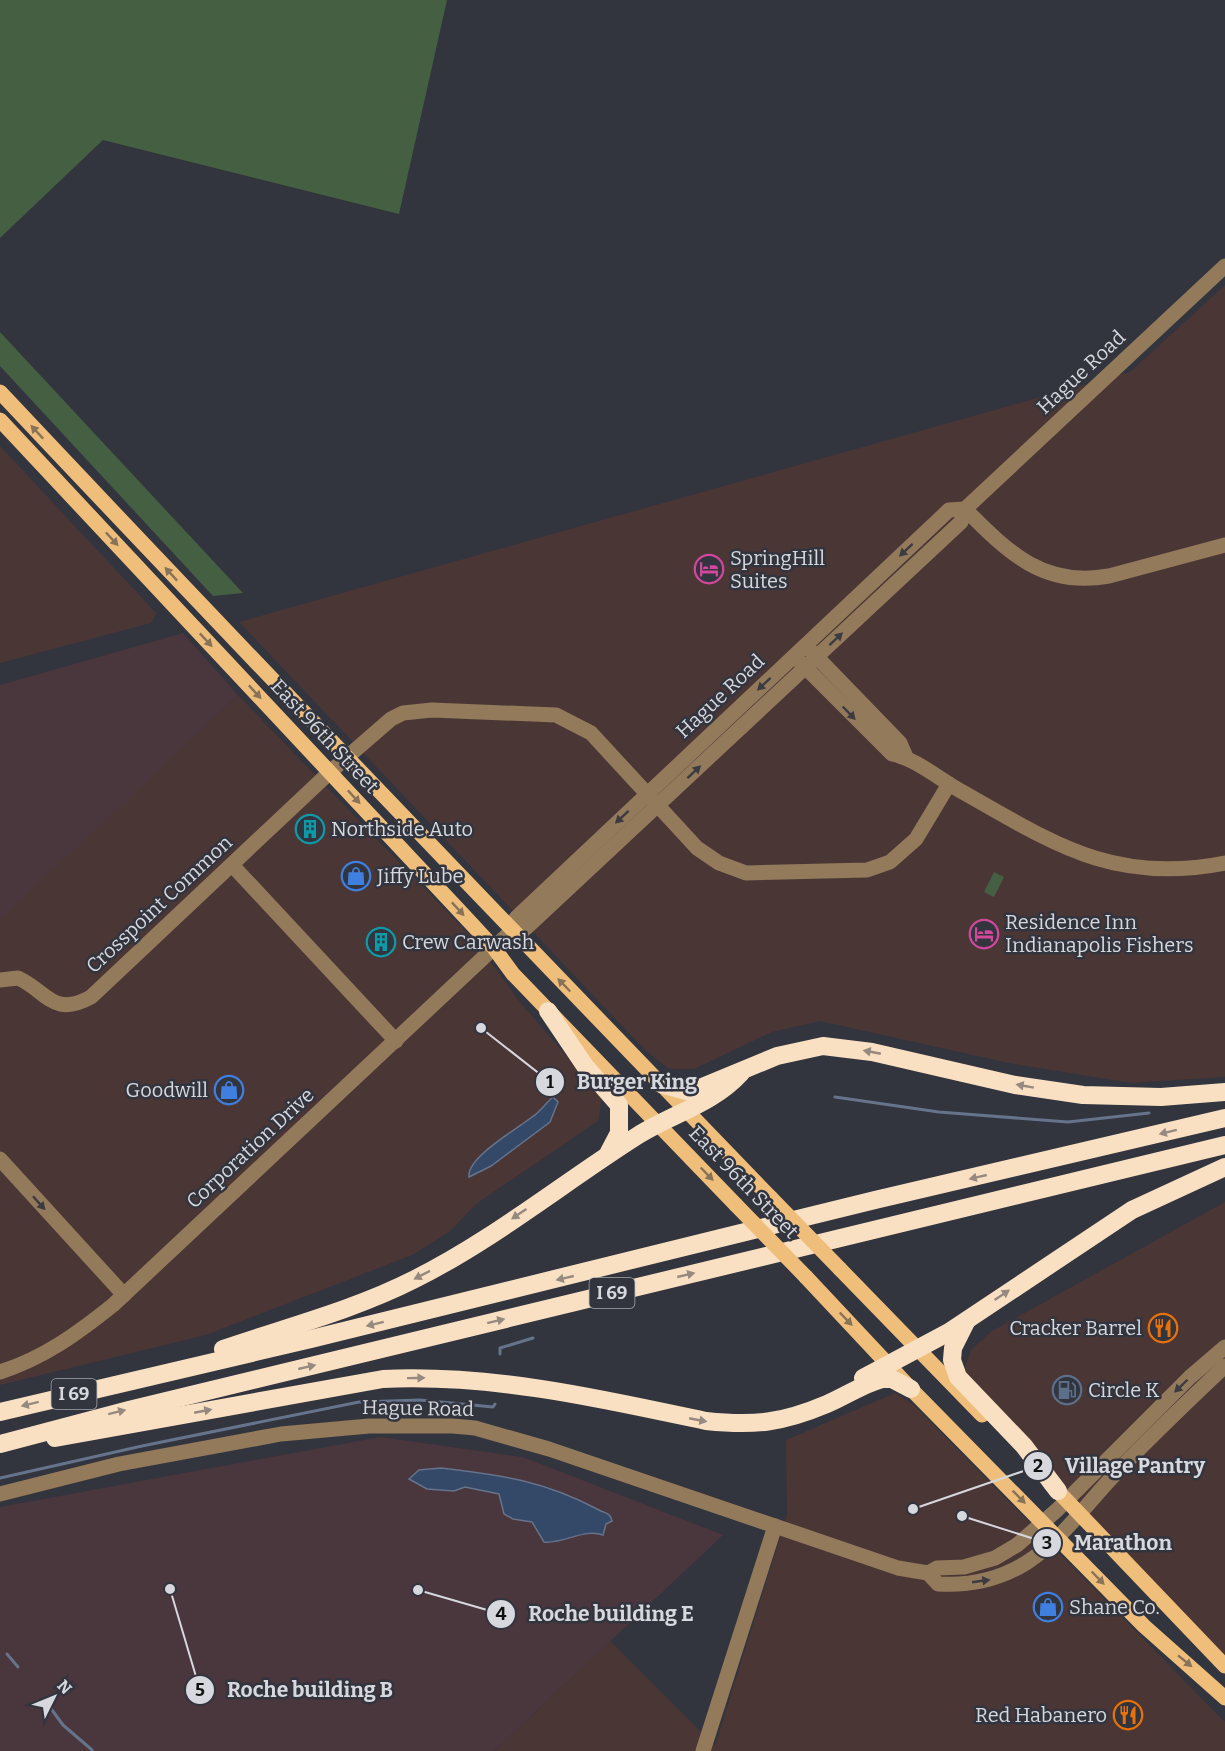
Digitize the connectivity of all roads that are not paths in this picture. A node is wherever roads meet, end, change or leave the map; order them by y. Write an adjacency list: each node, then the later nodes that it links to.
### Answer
1 (1225, 266): 5 (street, Hague Road)
2 (0, 392): 6 (main road, East 96th Street, one-way to 2)
3 (0, 420): 4 (main road, East 96th Street)
4 (23, 444): 6 (main road); 10 (main road, East 96th Street, one-way to 10)
5 (965, 509): 7 (street); 8 (street, Hague Road, one-way to 8); 11 (street, Hague Road, one-way to 5)
6 (112, 512): 12 (main road, East 96th Street, one-way to 6)
7 (1225, 544)
8 (806, 645): 9 (street, Hague Road); 11 (street)
9 (794, 656): 11 (street); 16 (street, Hague Road, one-way to 16)
10 (221, 657): 12 (main road); 14 (main road, East 96th Street, one-way to 14)
11 (811, 662): 15 (street); 17 (street, Hague Road, one-way to 11)
12 (279, 688): 13 (main road, East 96th Street)
13 (348, 756): 14 (street, Crosspoint Common); 16 (street, Crosspoint Common); 20 (main road, East 96th Street)
14 (330, 772): 19 (street, Crosspoint Common); 21 (main road, East 96th Street, one-way to 21)
15 (949, 784): 17 (street, Crosspoint Common); 18 (street)
16 (647, 794): 17 (street, Crosspoint Common); 20 (street, Hague Road, one-way to 20)
17 (658, 805): 20 (street, Hague Road)
18 (1225, 863)
19 (232, 865): 22 (street, Crosspoint Common); 24 (street)
20 (514, 929): 21 (street, Corporation Drive); 26 (main road, East 96th Street, one-way to 20)
21 (494, 948): 23 (main road, East 96th Street); 24 (street, Corporation Drive)
22 (0, 981)
23 (548, 1011): 30 (main road, East 96th Street); 33 (highway)
24 (396, 1041): 35 (street, Corporation Drive)
25 (741, 1073): 26 (highway); 27 (highway, one-way to 25); 28 (highway)
26 (661, 1084): 28 (main road, East 96th Street)
27 (1225, 1092)
28 (687, 1110): 30 (highway); 38 (main road, East 96th Street, bridge)
29 (1225, 1118): 42 (highway, I 69, one-way to 42)
30 (658, 1123): 33 (highway); 39 (main road, East 96th Street, one-way to 39, bridge)
31 (1225, 1145): 46 (highway, I 69, one-way to 31)
32 (0, 1160): 35 (street, one-way to 35)
33 (600, 1160): 42 (highway, one-way to 42)
34 (1225, 1167): 36 (highway, one-way to 34)
35 (124, 1295): 41 (street, Corporation Drive)
36 (968, 1318): 38 (highway); 48 (highway)
37 (1225, 1347): 48 (street, Hague Road, one-way to 48)
38 (917, 1349): 39 (highway); 48 (main road, East 96th Street)
39 (889, 1363): 43 (main road, East 96th Street); 44 (highway)
40 (1225, 1366): 49 (street, Hague Road)
41 (0, 1372)
42 (148, 1376): 45 (highway, I 69, one-way to 45)
43 (911, 1389): 44 (highway); 50 (main road, East 96th Street, one-way to 50)
44 (847, 1394): 46 (highway, one-way to 44)
45 (0, 1412)
46 (0, 1444)
47 (0, 1494): 51 (street, Hague Road)
48 (1060, 1501): 49 (main road, East 96th Street); 50 (street, Hague Road)
49 (1074, 1518): 52 (street, Hague Road); 54 (main road, East 96th Street)
50 (1044, 1523): 52 (main road, East 96th Street); 53 (street, Hague Road)
51 (775, 1526): 53 (street, Hague Road); 56 (street)
52 (1058, 1536): 53 (street, Hague Road, one-way to 52); 55 (main road, East 96th Street, one-way to 55)
53 (928, 1573)
54 (1225, 1666)
55 (1225, 1698)
56 (703, 1751)

